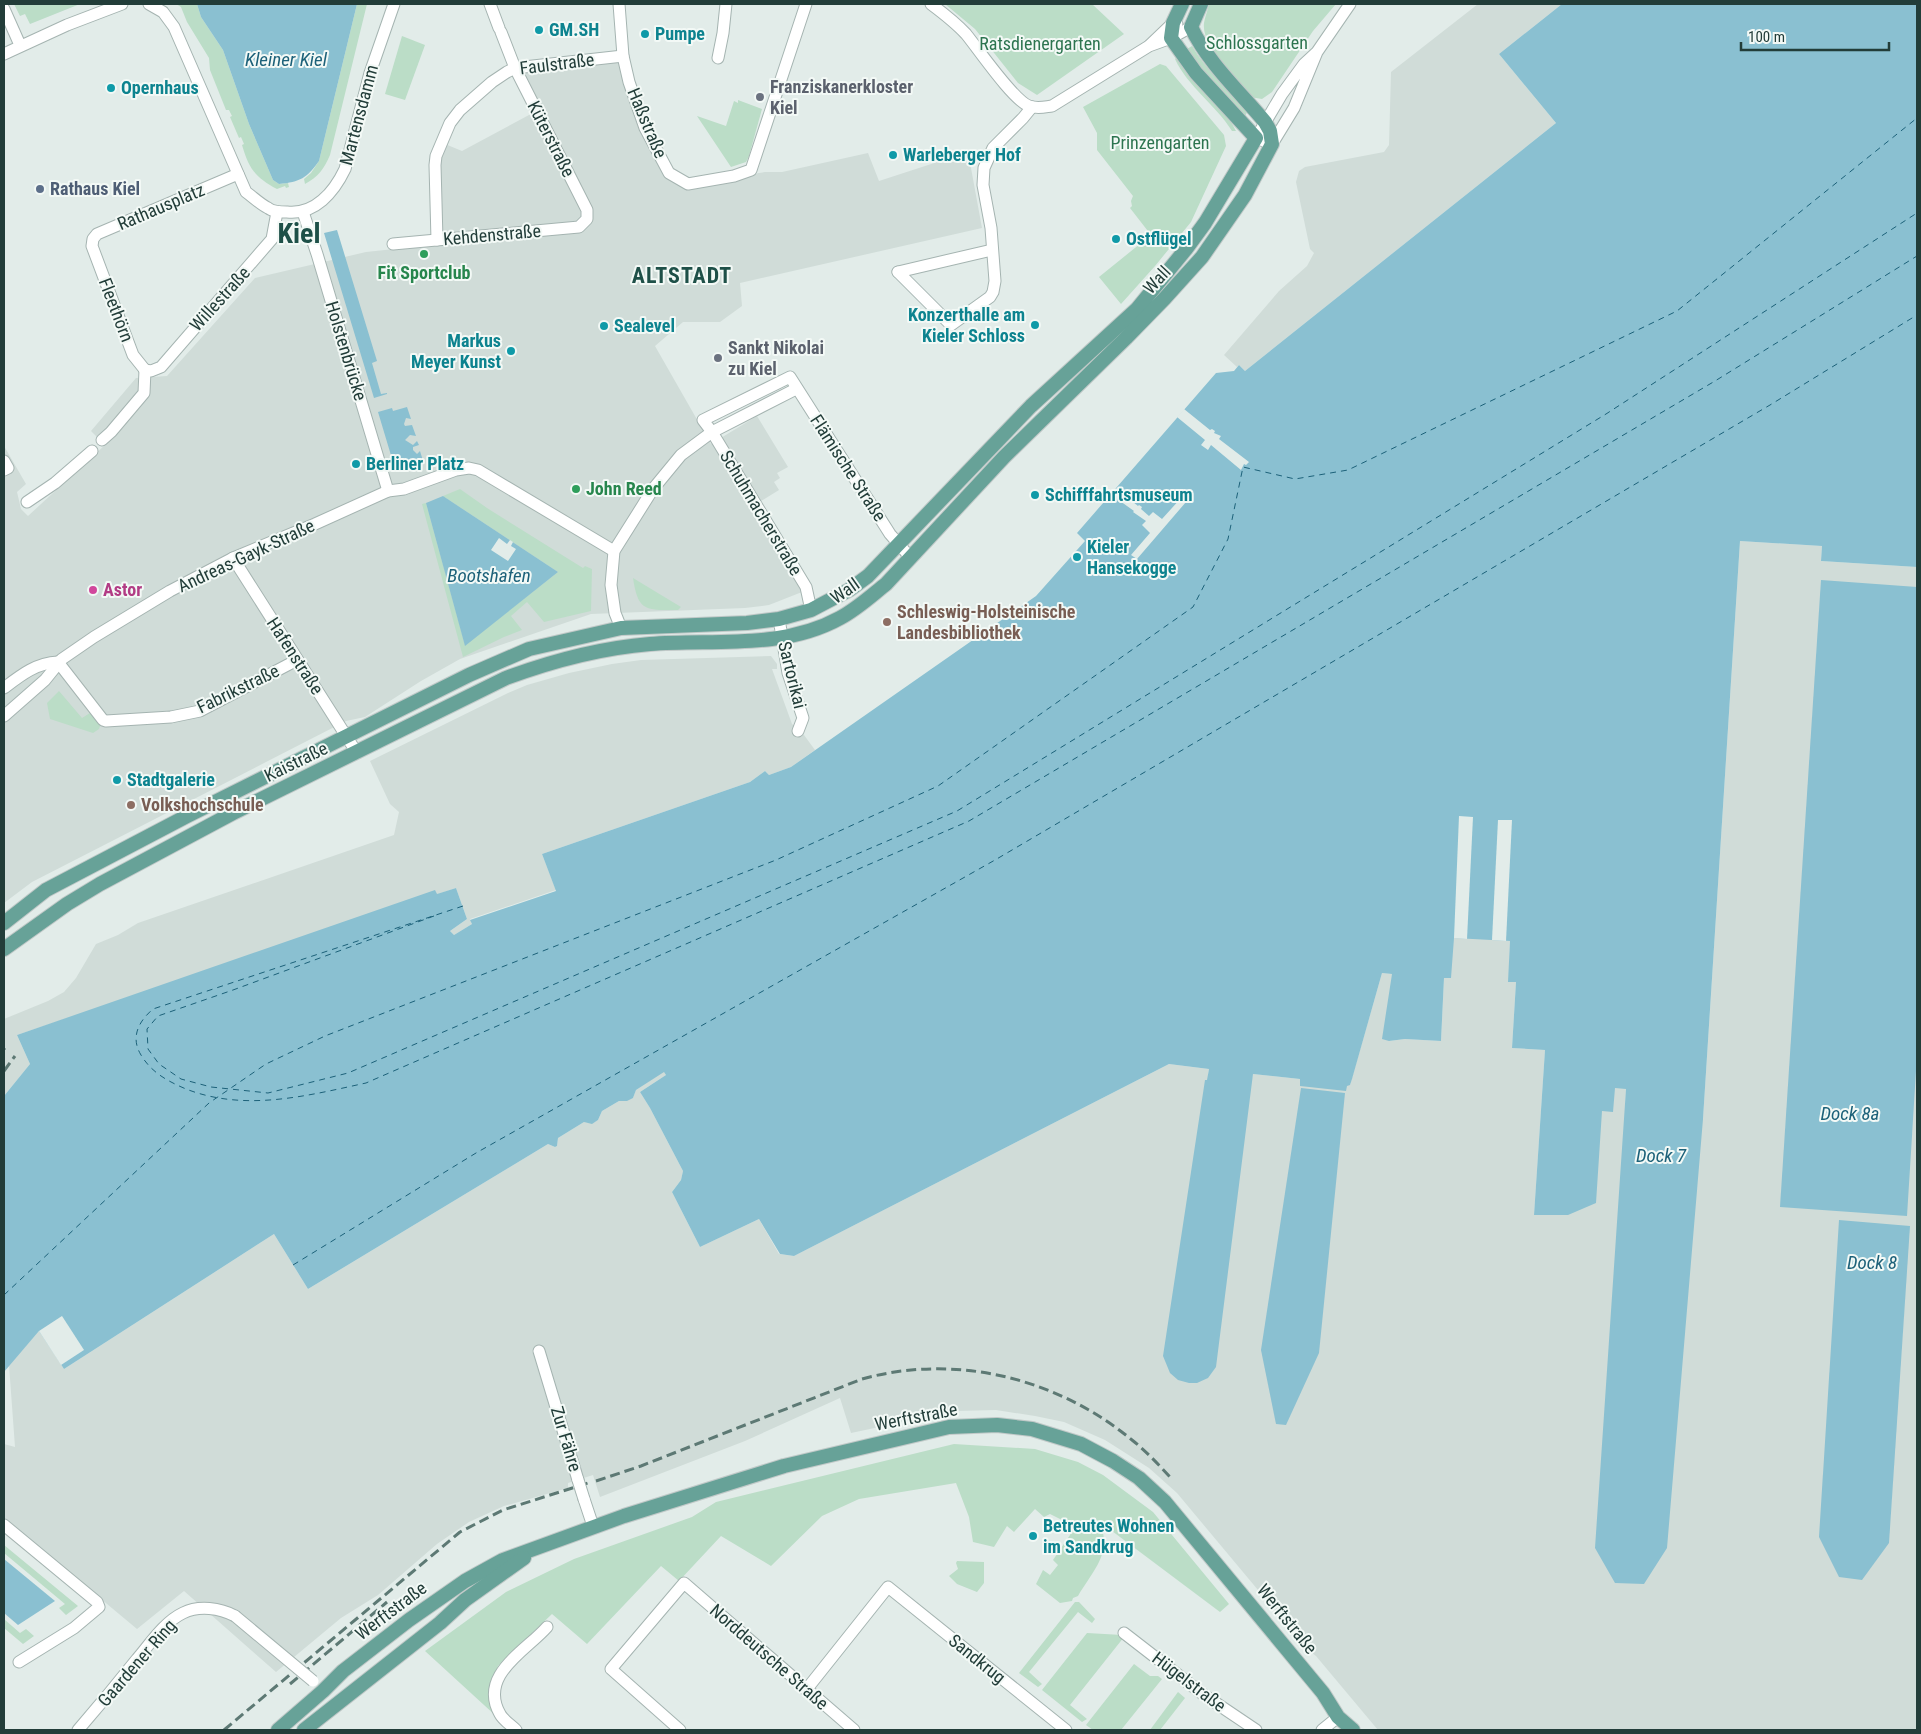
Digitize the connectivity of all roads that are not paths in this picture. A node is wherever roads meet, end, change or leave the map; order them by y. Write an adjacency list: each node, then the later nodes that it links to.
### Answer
1 (122, 4): 16 (street)
2 (149, 4): 27 (street)
3 (394, 4): 29 (street, Martensdamm)
4 (490, 4): 22 (street, Küterstraße)
5 (619, 4): 20 (street, Haßstraße)
6 (726, 4): 21 (street)
7 (806, 4): 20 (street, Haßstraße)
8 (931, 4): 23 (street)
9 (1182, 4): 13 (main road)
10 (1201, 4): 14 (main road)
11 (1350, 4): 18 (street)
12 (4, 9): 16 (street)
13 (1173, 23): 14 (street); 15 (main road); 17 (street)
14 (1191, 27): 15 (street); 24 (main road)
15 (1171, 38): 17 (street); 25 (main road)
16 (20, 45): 19 (street)
17 (1149, 46): 23 (street)
18 (1317, 52): 24 (street, Wall); 26 (street, Wall)
19 (4, 54)
20 (623, 56): 22 (street, Faulstraße)
21 (718, 58)
22 (515, 68): 30 (street, Küterstraße); 31 (street, Faulstraße)
23 (1032, 107): 34 (street)
24 (1265, 122): 25 (street, Wall); 26 (main road)
25 (1256, 138): 26 (street); 38 (main road, Wall)
26 (1272, 144): 40 (main road, Wall)
27 (238, 174): 28 (street); 33 (street, Rathausplatz)
28 (278, 212): 29 (street); 35 (street, Willestraße)
29 (303, 212): 43 (street, Holstenbrücke)
30 (587, 220): 31 (street, Kehdenstraße)
31 (437, 240): 32 (street, Kehdenstraße)
32 (393, 244)
33 (92, 246): 35 (street, Fleethörn)
34 (992, 250): 34 (street)
35 (145, 370): 41 (street)
36 (796, 389): 37 (street, Flämische Straße); 39 (street); 45 (street, Flämische Straße)
37 (703, 420): 39 (street, Schuhmacherstraße)
38 (1012, 425): 40 (street); 45 (main road, Wall)
39 (712, 432): 46 (street); 49 (street, Schuhmacherstraße)
40 (1024, 436): 47 (main road, Wall)
41 (102, 440)
42 (92, 450): 44 (street)
43 (388, 490): 46 (street, Andreas-Gayk-Straße); 48 (street, Andreas-Gayk-Straße)
44 (27, 502)
45 (899, 545): 47 (street, Flämische Straße); 49 (main road, Wall)
46 (614, 551): 51 (street)
47 (910, 557): 52 (main road, Wall)
48 (233, 558): 54 (street, Andreas-Gayk-Straße); 55 (street, Hafenstraße)
49 (811, 610): 50 (main road, Wall)
50 (779, 619): 51 (main road, Wall); 52 (street, Sartorikai)
51 (620, 628): 53 (street); 59 (main road, Kaistraße)
52 (783, 638): 53 (main road, Wall); 58 (street, Sartorikai)
53 (623, 647): 60 (main road, Kaistraße)
54 (60, 660): 55 (street, Fabrikstraße); 56 (street, Andreas-Gayk-Straße); 57 (street, Andreas-Gayk-Straße)
55 (297, 660): 59 (street, Hafenstraße)
56 (4, 688)
57 (7, 712)
58 (798, 731)
59 (347, 736): 60 (street, Hafenstraße); 61 (main road, Kaistraße)
60 (357, 753): 62 (main road, Kaistraße)
61 (4, 923)
62 (4, 949)
63 (539, 1351): 65 (street, Zur Fähre, bridge)
64 (4, 1525): 69 (street)
65 (593, 1526): 66 (main road, Werftstraße); 72 (main road, Werftstraße)
66 (542, 1546): 71 (main road, Werftstraße); 75 (main road, Werftstraße)
67 (547, 1627): 76 (street)
68 (1124, 1633): 80 (street, Hügelstraße)
69 (19, 1662)
70 (806, 1690): 77 (street, Norddeutsche Straße); 78 (street, Norddeutsche Straße); 79 (street, Sandkrug)
71 (323, 1691): 73 (street, Gaardener Ring, bridge); 74 (main road, Werftstraße)
72 (1340, 1724): 81 (street); 82 (main road, Werftstraße)
73 (78, 1730)
74 (278, 1730)
75 (304, 1730)
76 (516, 1730)
77 (680, 1730)
78 (854, 1730)
79 (1066, 1730)
80 (1256, 1730)
81 (1322, 1730)
82 (1353, 1730)

